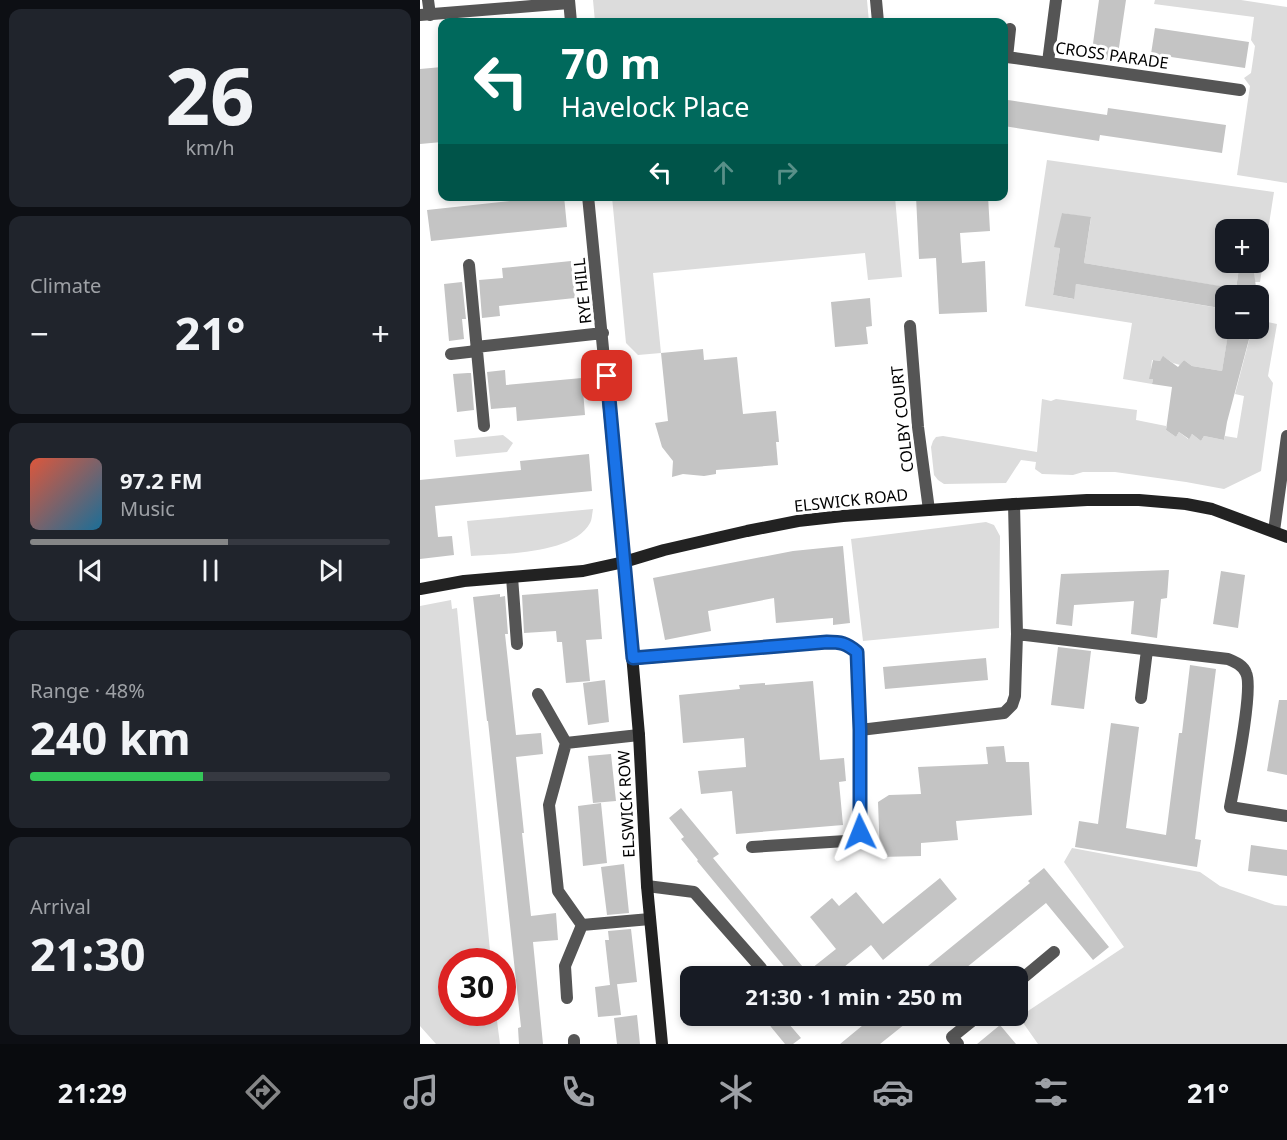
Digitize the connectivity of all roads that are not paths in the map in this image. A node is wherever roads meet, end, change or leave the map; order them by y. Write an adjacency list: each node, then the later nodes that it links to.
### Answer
1 (429, 0): 5 (street)
2 (876, 0): 7 (street)
3 (1056, 0): 11 (street)
4 (569, 2): 5 (street); 6 (street)
5 (425, 15)
6 (571, 18)
7 (878, 18)
8 (1010, 29): 9 (street, CROSS PARADE)
9 (1008, 48)
10 (1008, 57): 11 (street, CROSS PARADE)
11 (1048, 62): 12 (street, CROSS PARADE)
12 (1240, 90)
13 (589, 201): 16 (street, RYE HILL)
14 (469, 265): 17 (street)
15 (910, 326): 22 (street, COLBY COURT)
16 (603, 333): 17 (street); 25 (street, RYE HILL)
17 (477, 349): 18 (street); 19 (street)
18 (451, 354)
19 (484, 426)
20 (1287, 436): 23 (street)
21 (1014, 504): 22 (main road, ELSWICK ROAD); 23 (main road, ELSWICK ROAD); 28 (street)
22 (929, 510): 25 (main road, ELSWICK ROAD)
23 (1274, 531): 24 (main road, ELSWICK ROAD)
24 (1287, 537)
25 (624, 562): 26 (main road, ELSWICK ROAD); 31 (main road, ELSWICK ROW)
26 (512, 577): 27 (main road, ELSWICK ROAD); 29 (street)
27 (420, 589)
28 (1017, 634): 30 (street); 34 (street)
29 (517, 644)
30 (1147, 650): 33 (street); 37 (street)
31 (633, 658): 34 (street); 35 (main road, ELSWICK ROW)
32 (538, 694): 36 (street)
33 (1141, 698)
34 (860, 730): 38 (street)
35 (639, 735): 36 (street); 39 (main road, ELSWICK ROW)
36 (566, 743): 41 (street)
37 (1287, 816)
38 (752, 847)
39 (647, 886): 40 (main road, ELSWICK ROW); 43 (street)
40 (650, 919): 41 (street); 47 (main road, ELSWICK ROW)
41 (582, 925): 45 (street)
42 (1054, 952): 44 (street)
43 (759, 966)
44 (1028, 974)
45 (567, 998)
46 (966, 1026): 48 (street)
47 (662, 1044)
48 (958, 1044)

